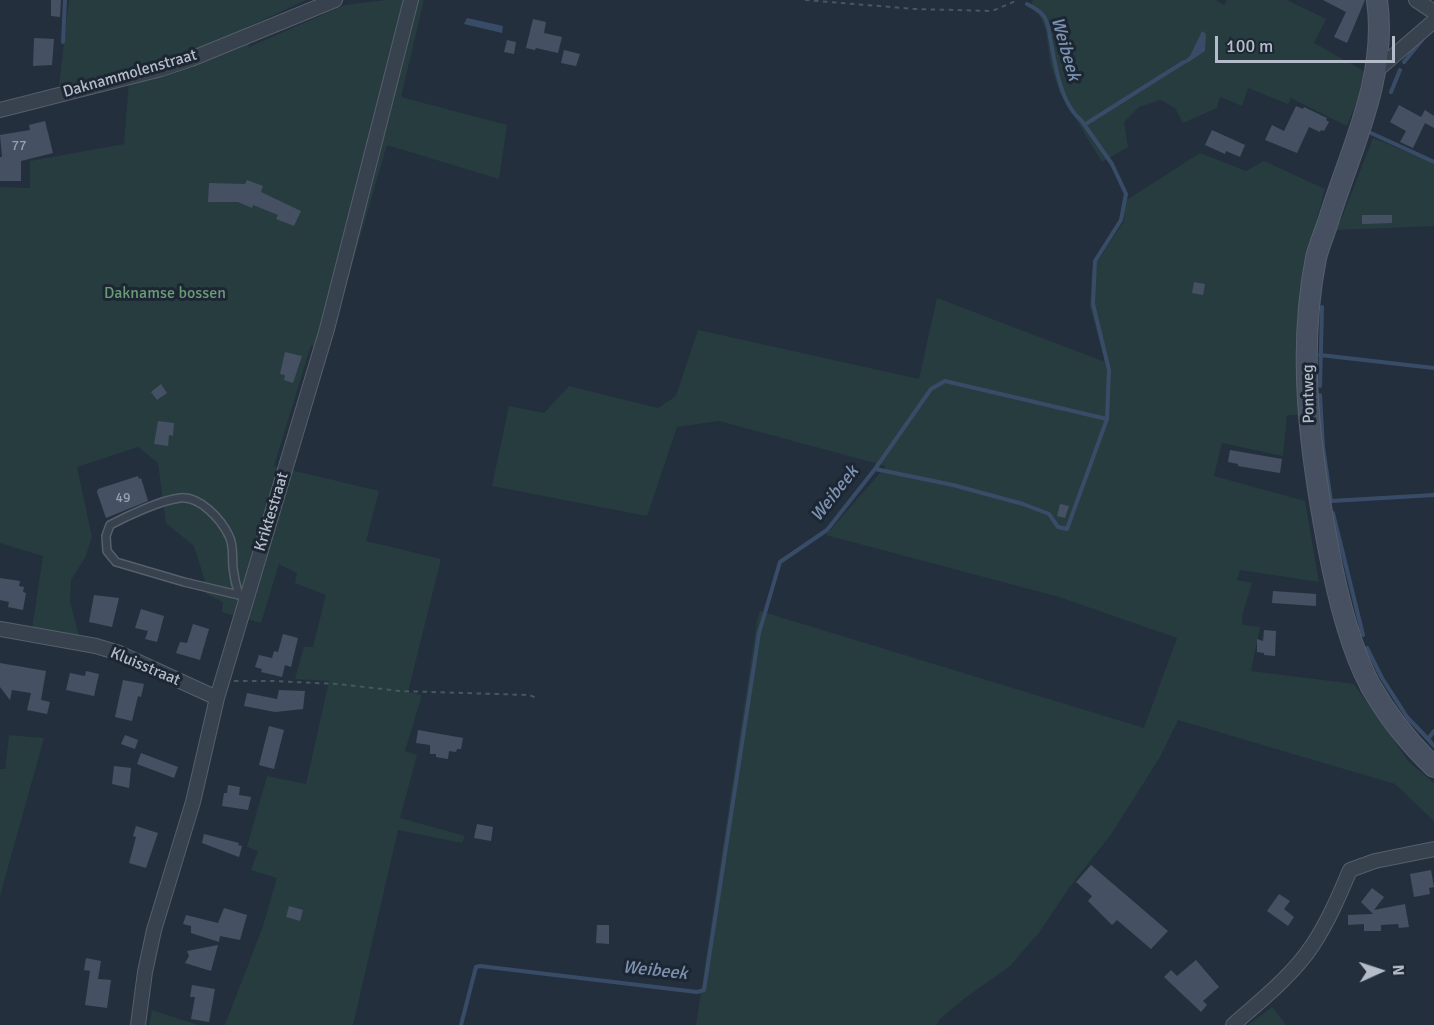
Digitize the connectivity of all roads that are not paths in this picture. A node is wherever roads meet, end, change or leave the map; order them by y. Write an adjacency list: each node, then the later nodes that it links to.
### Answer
1 (411, 0): 9 (street, Kriktestraat)
2 (1377, 0): 7 (street, Pontweg)
3 (1416, 0): 5 (street)
4 (330, 1): 8 (street, Daknammolenstraat)
5 (1434, 12)
6 (1434, 21): 7 (street)
7 (1376, 71): 12 (street, Pontweg)
8 (0, 110)
9 (243, 596): 9 (lane); 11 (street, Kriktestraat)
10 (0, 629): 11 (street, Kluisstraat)
11 (217, 698): 14 (street, Kriktestraat)
12 (1434, 767)
13 (1434, 849): 15 (street)
14 (138, 1025)
15 (1233, 1025)

